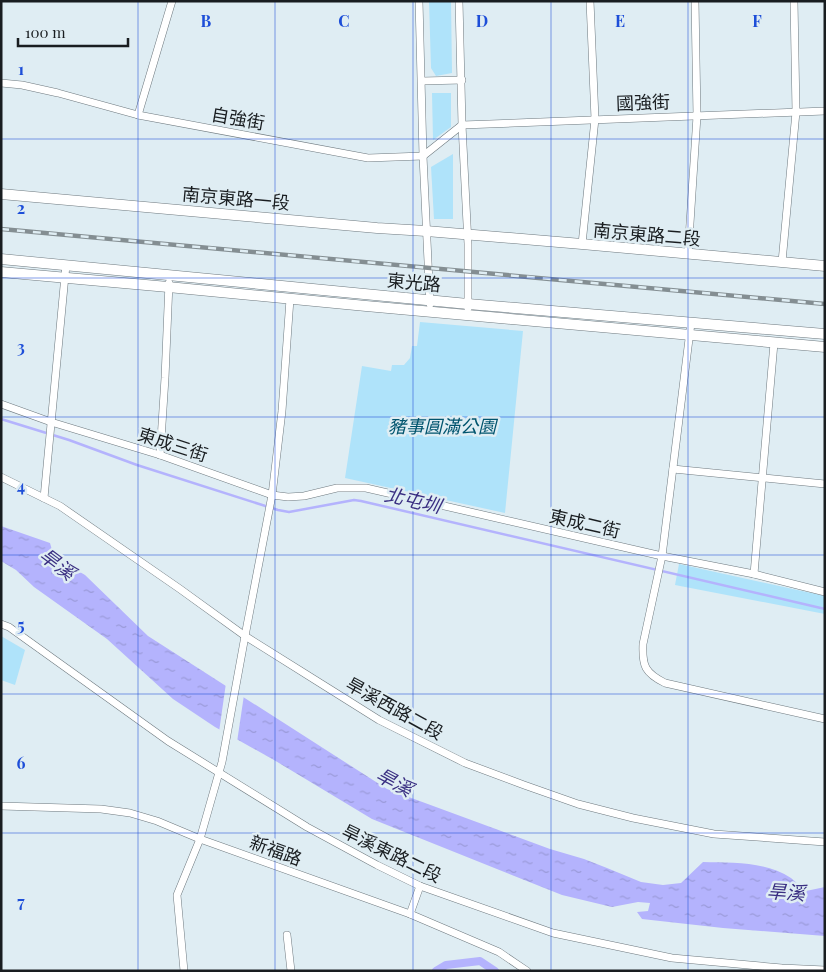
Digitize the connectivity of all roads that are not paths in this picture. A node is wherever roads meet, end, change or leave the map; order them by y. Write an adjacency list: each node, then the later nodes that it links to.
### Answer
1 (172, 1): 12 (street)
2 (420, 1): 8 (street)
3 (459, 1): 7 (street)
4 (590, 1): 14 (street)
5 (695, 1): 13 (street)
6 (794, 1): 11 (street)
7 (462, 80): 8 (street); 15 (street)
8 (422, 81): 16 (street)
9 (1, 83): 12 (street, 自強街)
10 (825, 111): 11 (street, 國強街)
11 (796, 112): 13 (street, 國強街); 23 (street)
12 (138, 115): 16 (street, 自強街)
13 (697, 116): 14 (street, 國強街); 21 (street)
14 (595, 119): 15 (street, 國強街); 20 (street)
15 (462, 125): 16 (street); 19 (street)
16 (423, 156): 18 (street)
17 (1, 194): 18 (street, 南京東路一段)
18 (426, 231): 19 (street, 南京東路一段); 31 (street)
19 (467, 234): 20 (street, 南京東路二段); 32 (street)
20 (582, 244): 21 (street, 南京東路二段)
21 (688, 254): 23 (street, 南京東路二段)
22 (1, 259): 24 (street, 東光路)
23 (782, 262): 25 (street, 南京東路二段)
24 (66, 265): 27 (street, 東光路); 28 (street)
25 (825, 266)
26 (1, 272): 28 (street, 東光路)
27 (170, 276): 29 (street); 31 (street, 東光路)
28 (65, 278): 29 (street, 東光路); 41 (street)
29 (168, 287): 30 (street, 東光路); 42 (street)
30 (290, 299): 33 (street, 東光路); 48 (street)
31 (430, 300): 32 (street, 東光路); 33 (street)
32 (468, 304): 34 (street); 35 (street, 東光路)
33 (430, 312): 34 (street, 東光路)
34 (469, 315): 37 (street, 東光路)
35 (691, 323): 36 (street, 東光路); 37 (street)
36 (825, 334)
37 (690, 335): 38 (street, 東光路); 43 (street)
38 (774, 343): 39 (street, 東光路); 45 (street)
39 (825, 347)
40 (1, 404): 41 (street, 東成三街)
41 (51, 422): 42 (street, 東成三街); 49 (street)
42 (160, 455): 48 (street, 東成三街)
43 (673, 469): 45 (street); 50 (street)
44 (1, 477): 49 (street, 旱溪西路二段)
45 (762, 478): 46 (street); 51 (street)
46 (825, 484)
47 (337, 488): 48 (street, 東成三街); 50 (street, 東成二街)
48 (272, 496): 54 (street)
49 (44, 498): 54 (street, 旱溪西路二段)
50 (662, 556): 51 (street, 東成二街); 55 (street)
51 (754, 574): 52 (street, 東成二街)
52 (825, 592)
53 (1, 624): 56 (street, 旱溪東路二段)
54 (245, 636): 56 (street); 59 (street, 旱溪西路二段)
55 (825, 719)
56 (219, 772): 58 (street); 60 (street, 旱溪東路二段)
57 (1, 806): 58 (street, 新福路)
58 (200, 839): 61 (street, 新福路); 64 (street)
59 (825, 842)
60 (420, 886): 61 (street); 63 (street, 旱溪東路二段)
61 (410, 914): 66 (street, 新福路)
62 (287, 934): 65 (street)
63 (825, 970)
64 (184, 971)
65 (291, 971)
66 (527, 971)

